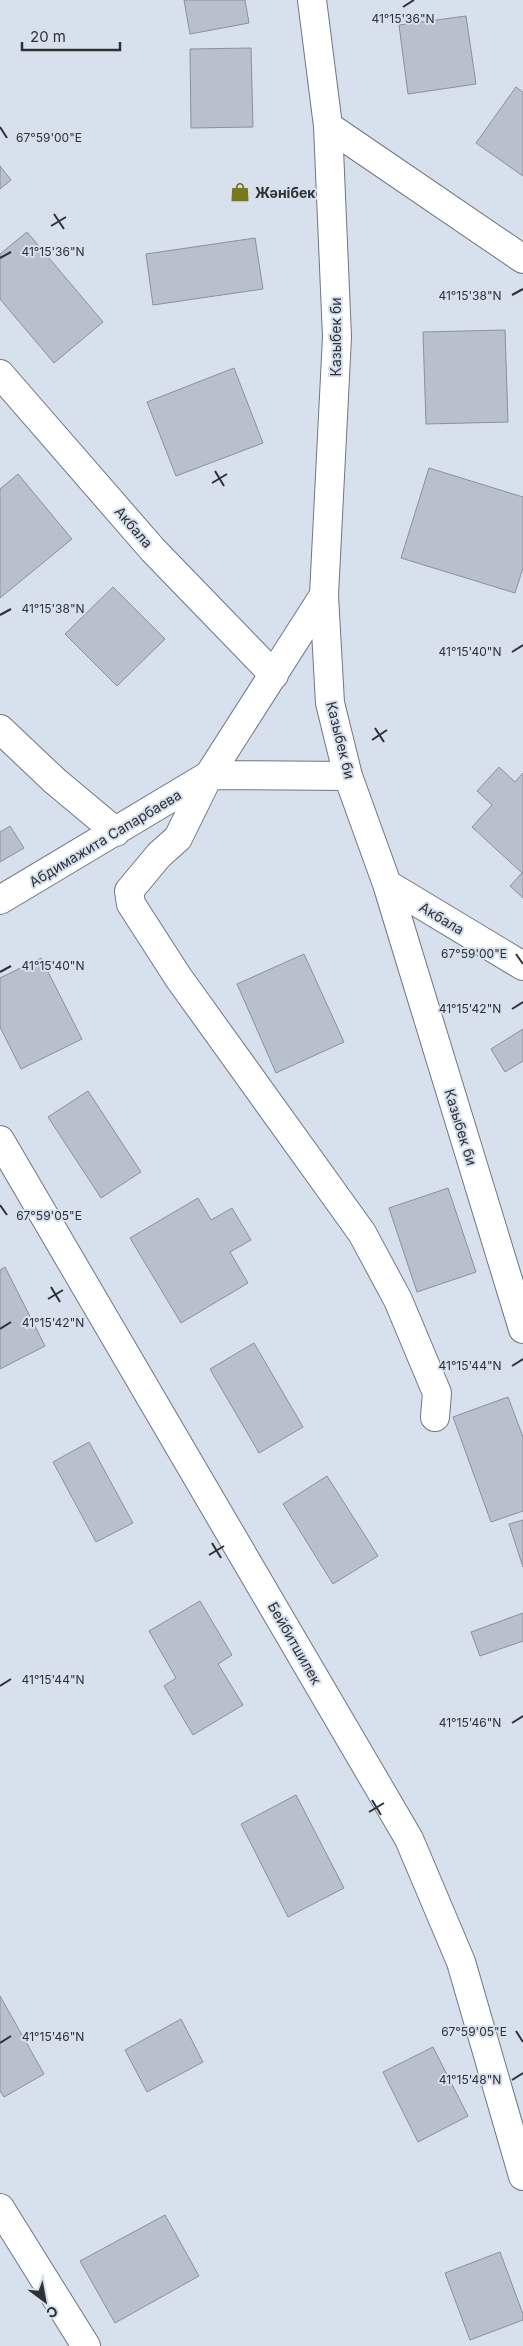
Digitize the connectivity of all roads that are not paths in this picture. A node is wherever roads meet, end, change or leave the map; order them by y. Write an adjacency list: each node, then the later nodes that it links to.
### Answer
1 (312, 0): 2 (street, Казыбек би)
2 (328, 126): 3 (street); 5 (street, Казыбек би)
3 (523, 259)
4 (0, 374): 6 (street, Акбала)
5 (324, 595): 6 (street); 9 (street, Казыбек би)
6 (274, 675): 8 (street)
7 (0, 730): 10 (street)
8 (210, 775): 9 (street); 10 (street, Абдимажита Сапарбаева); 16 (street)
9 (348, 776): 11 (street, Казыбек би)
10 (116, 832): 12 (street, Абдимажита Сапарбаева)
11 (387, 884): 13 (street, Акбала); 15 (street, Казыбек би)
12 (0, 900)
13 (523, 966)
14 (0, 1140): 17 (street, Бейбитшилек)
15 (523, 1329)
16 (435, 1417)
17 (523, 2176)
18 (0, 2208): 19 (street)
19 (86, 2346)

